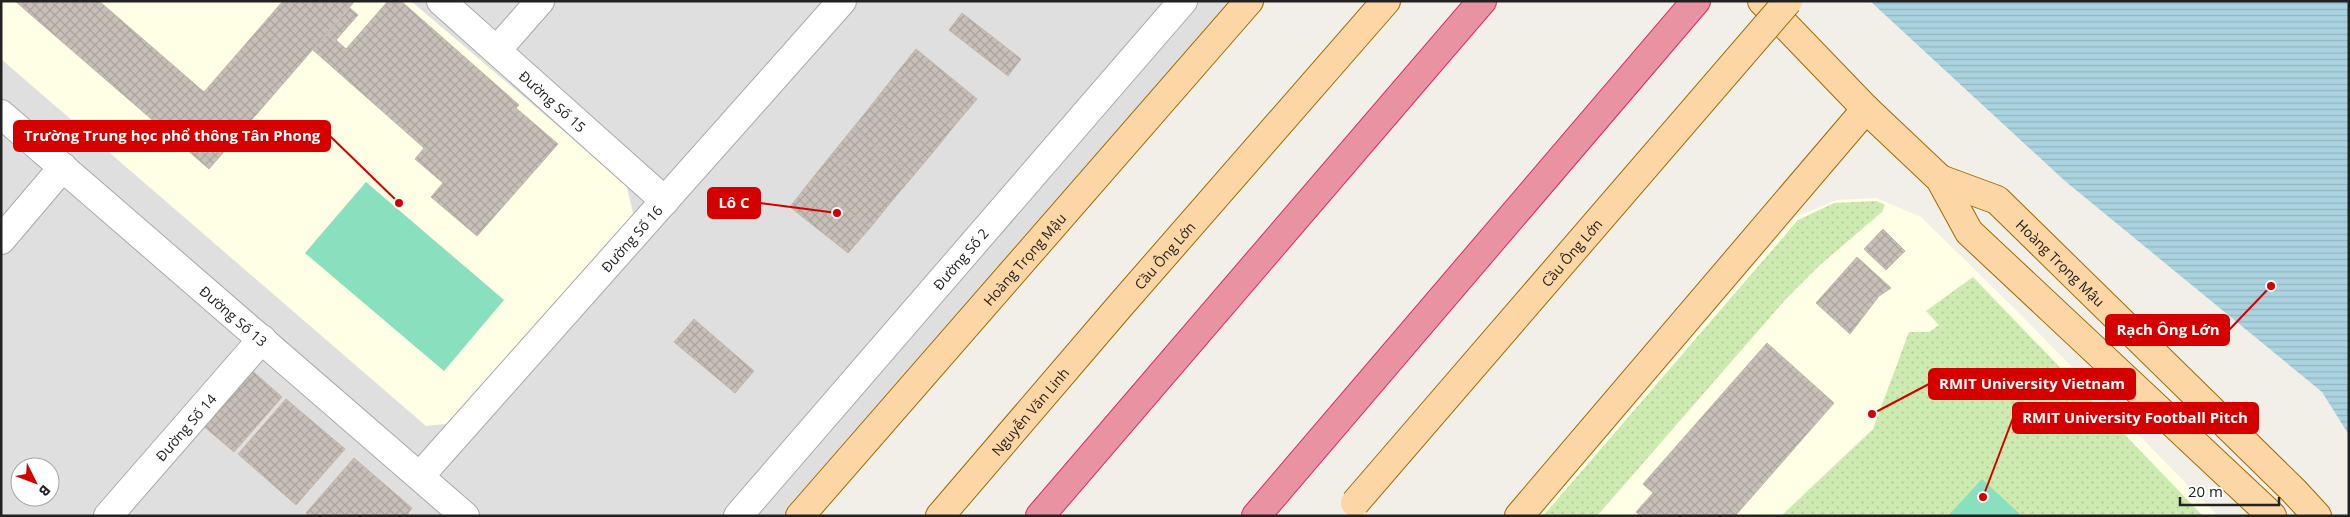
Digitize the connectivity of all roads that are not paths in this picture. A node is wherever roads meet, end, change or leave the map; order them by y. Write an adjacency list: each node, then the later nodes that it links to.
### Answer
1 (441, 1): 11 (street, Đường Số 15)
2 (540, 1): 11 (street)
3 (842, 1): 16 (street, Đường Số 16)
4 (1183, 1): 24 (street, Đường Số 2)
5 (1249, 1): 25 (main road, Hoàng Trọng Mậu)
6 (1386, 1): 18 (main road, Cầu Ông Lớn)
7 (1482, 1): 27 (highway)
8 (1696, 1): 28 (highway)
9 (1762, 1): 12 (main road, Hoàng Trọng Mậu)
10 (1788, 1): 21 (main road, Cầu Ông Lớn, bridge)
11 (497, 50): 16 (street, Đường Số 15)
12 (1866, 109): 15 (main road, Hoàng Trọng Mậu); 29 (main road)
13 (1, 114): 14 (street, Đường Số 13)
14 (63, 168): 17 (street); 19 (street, Đường Số 13)
15 (1940, 179): 30 (main road, Hoàng Trọng Mậu); 31 (main road, Hoàng Trọng Mậu)
16 (665, 201): 20 (street, Đường Số 16)
17 (1, 240)
18 (1119, 306): 26 (main road, Nguyễn Văn Linh)
19 (262, 339): 20 (street, Đường Số 13); 22 (street, Đường Số 14)
20 (420, 476): 23 (street, Đường Số 13)
21 (1349, 509)
22 (108, 516)
23 (466, 516)
24 (738, 516)
25 (800, 516)
26 (940, 516)
27 (1040, 516)
28 (1256, 516)
29 (1519, 516)
30 (2272, 516)
31 (2317, 516)

